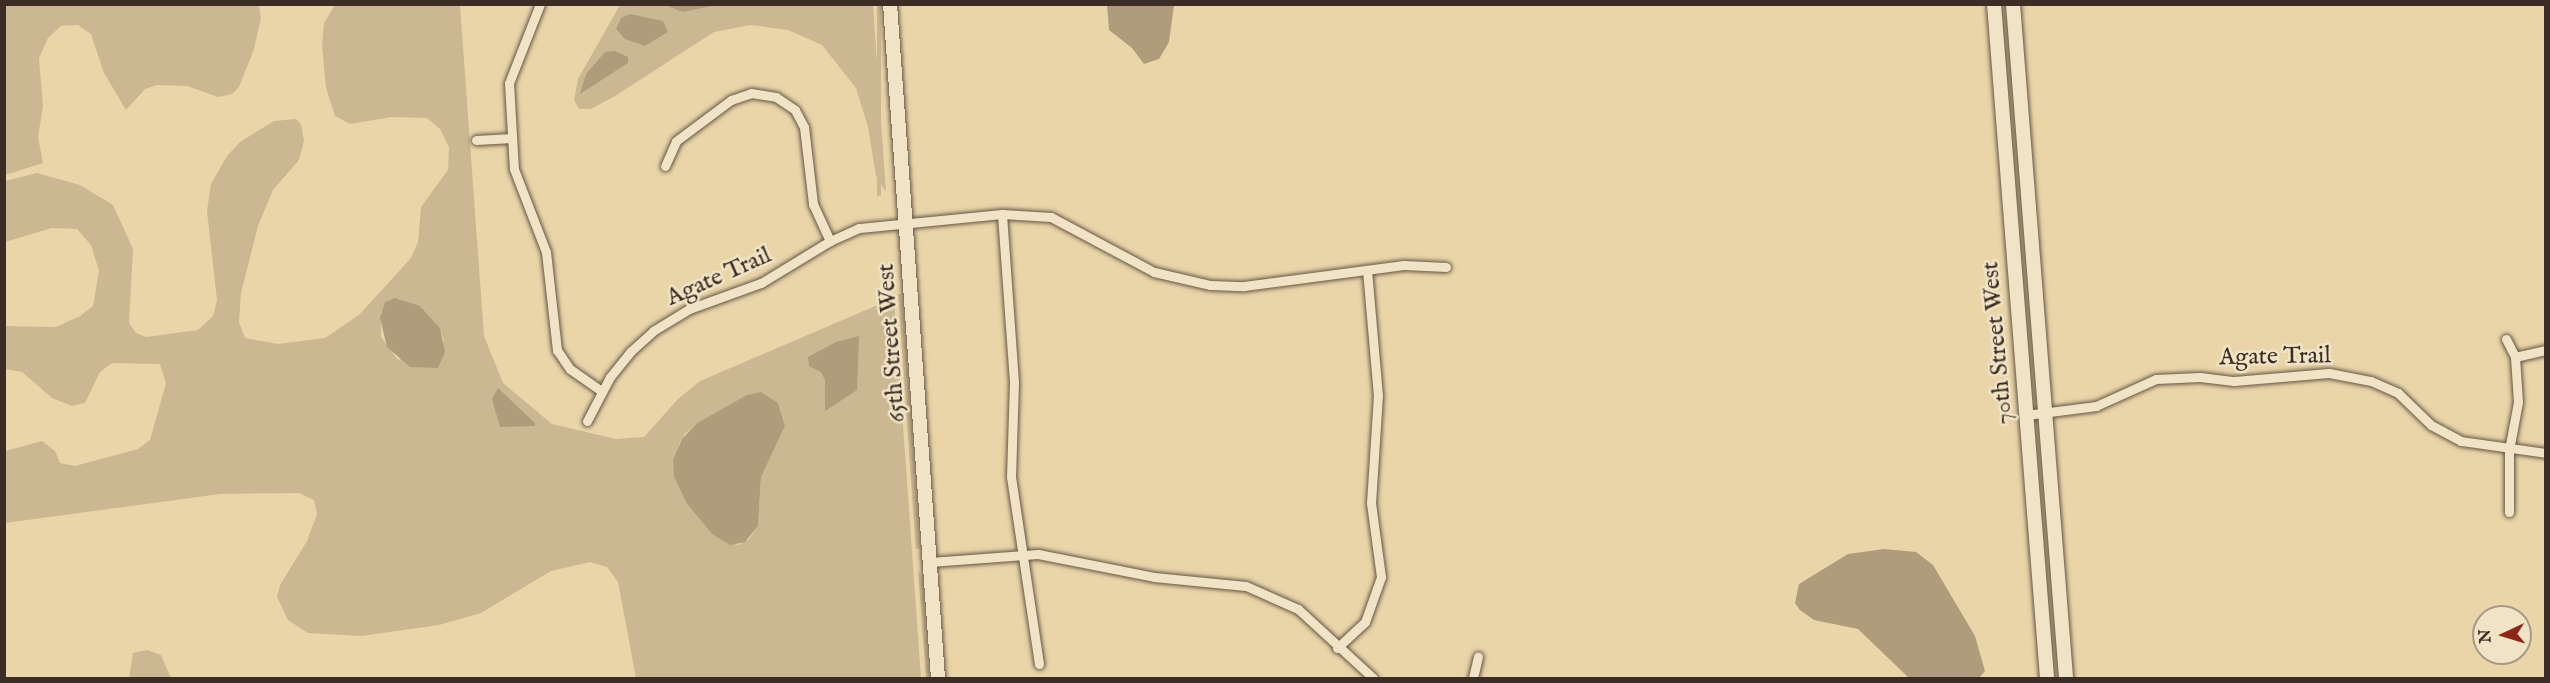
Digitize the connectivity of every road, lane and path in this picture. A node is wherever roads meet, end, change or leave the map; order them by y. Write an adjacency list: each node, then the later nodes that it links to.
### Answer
1 (540, 4): 5 (street)
2 (890, 4): 9 (main road, 65th Street West)
3 (1994, 4): 18 (main road, 70th Street West)
4 (2013, 4): 17 (main road, 70th Street West)
5 (512, 138): 6 (street); 16 (street)
6 (476, 140)
7 (664, 166): 10 (street)
8 (1002, 214): 9 (street, Agate Trail); 12 (street, Agate Trail); 23 (street)
9 (906, 222): 10 (street, Agate Trail); 24 (main road, 65th Street West)
10 (830, 240): 16 (street, Agate Trail)
11 (1446, 267): 12 (street, Agate Trail)
12 (1367, 271): 25 (street)
13 (2506, 339): 15 (street)
14 (2546, 350): 15 (street)
15 (2515, 357): 20 (street)
16 (602, 392): 19 (street, Agate Trail)
17 (2046, 414): 18 (street, Agate Trail); 20 (street, Agate Trail); 32 (main road, 70th Street West)
18 (2026, 415): 31 (main road, 70th Street West)
19 (587, 421)
20 (2509, 450): 21 (street, Agate Trail); 22 (street)
21 (2546, 453)
22 (2509, 512)
23 (1020, 553): 24 (street); 25 (street); 27 (street)
24 (930, 562): 28 (main road, 65th Street West)
25 (1337, 648): 29 (street)
26 (1478, 657): 30 (street)
27 (1039, 664)
28 (938, 678)
29 (1373, 678)
30 (1473, 678)
31 (2047, 678)
32 (2066, 678)

